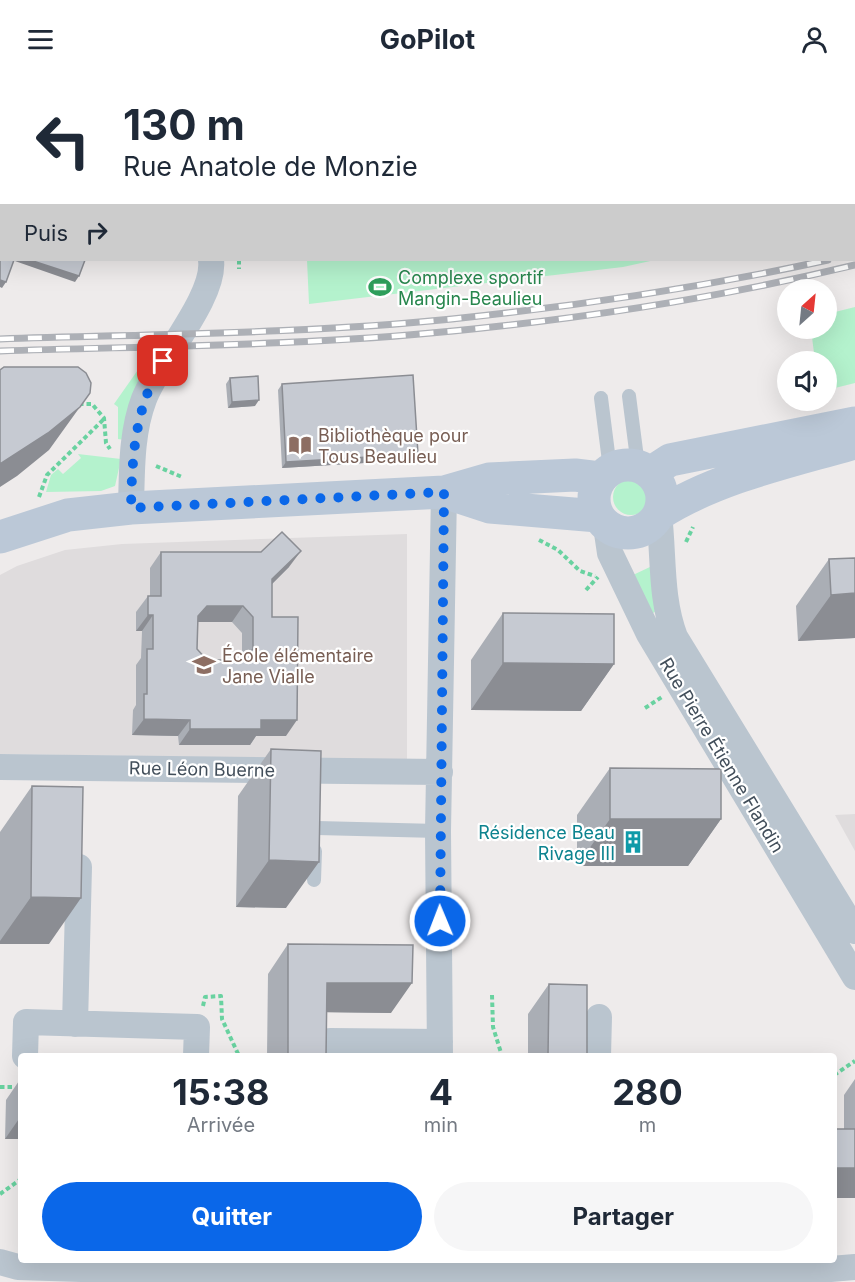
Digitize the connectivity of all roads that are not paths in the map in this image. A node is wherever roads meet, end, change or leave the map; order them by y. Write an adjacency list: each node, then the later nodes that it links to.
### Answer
1 (211, 261): 8 (street)
2 (629, 396): 6 (lane)
3 (601, 398): 6 (lane)
4 (855, 423): 6 (street)
5 (855, 443): 9 (street)
6 (625, 472): 7 (street); 9 (street); 10 (street)
7 (444, 492): 8 (street); 10 (street); 13 (street)
8 (131, 508): 11 (street)
9 (659, 514): 10 (street); 17 (street, Rue Pierre Étienne Flandin)
10 (602, 521): 18 (street, Rue Pierre Étienne Flandin)
11 (14, 531)
12 (0, 767): 13 (street, Rue Léon Buerne)
13 (440, 772): 14 (street)
14 (438, 831): 16 (lane); 21 (street)
15 (79, 849): 20 (street)
16 (314, 880)
17 (855, 931)
18 (855, 977)
19 (599, 1017): 25 (street)
20 (75, 1024): 22 (street); 23 (street)
21 (440, 1049): 24 (street)
22 (25, 1053)
23 (196, 1053)
24 (330, 1053)
25 (598, 1053)
26 (0, 1262): 27 (street)
27 (593, 1267): 28 (street)
28 (855, 1267)

